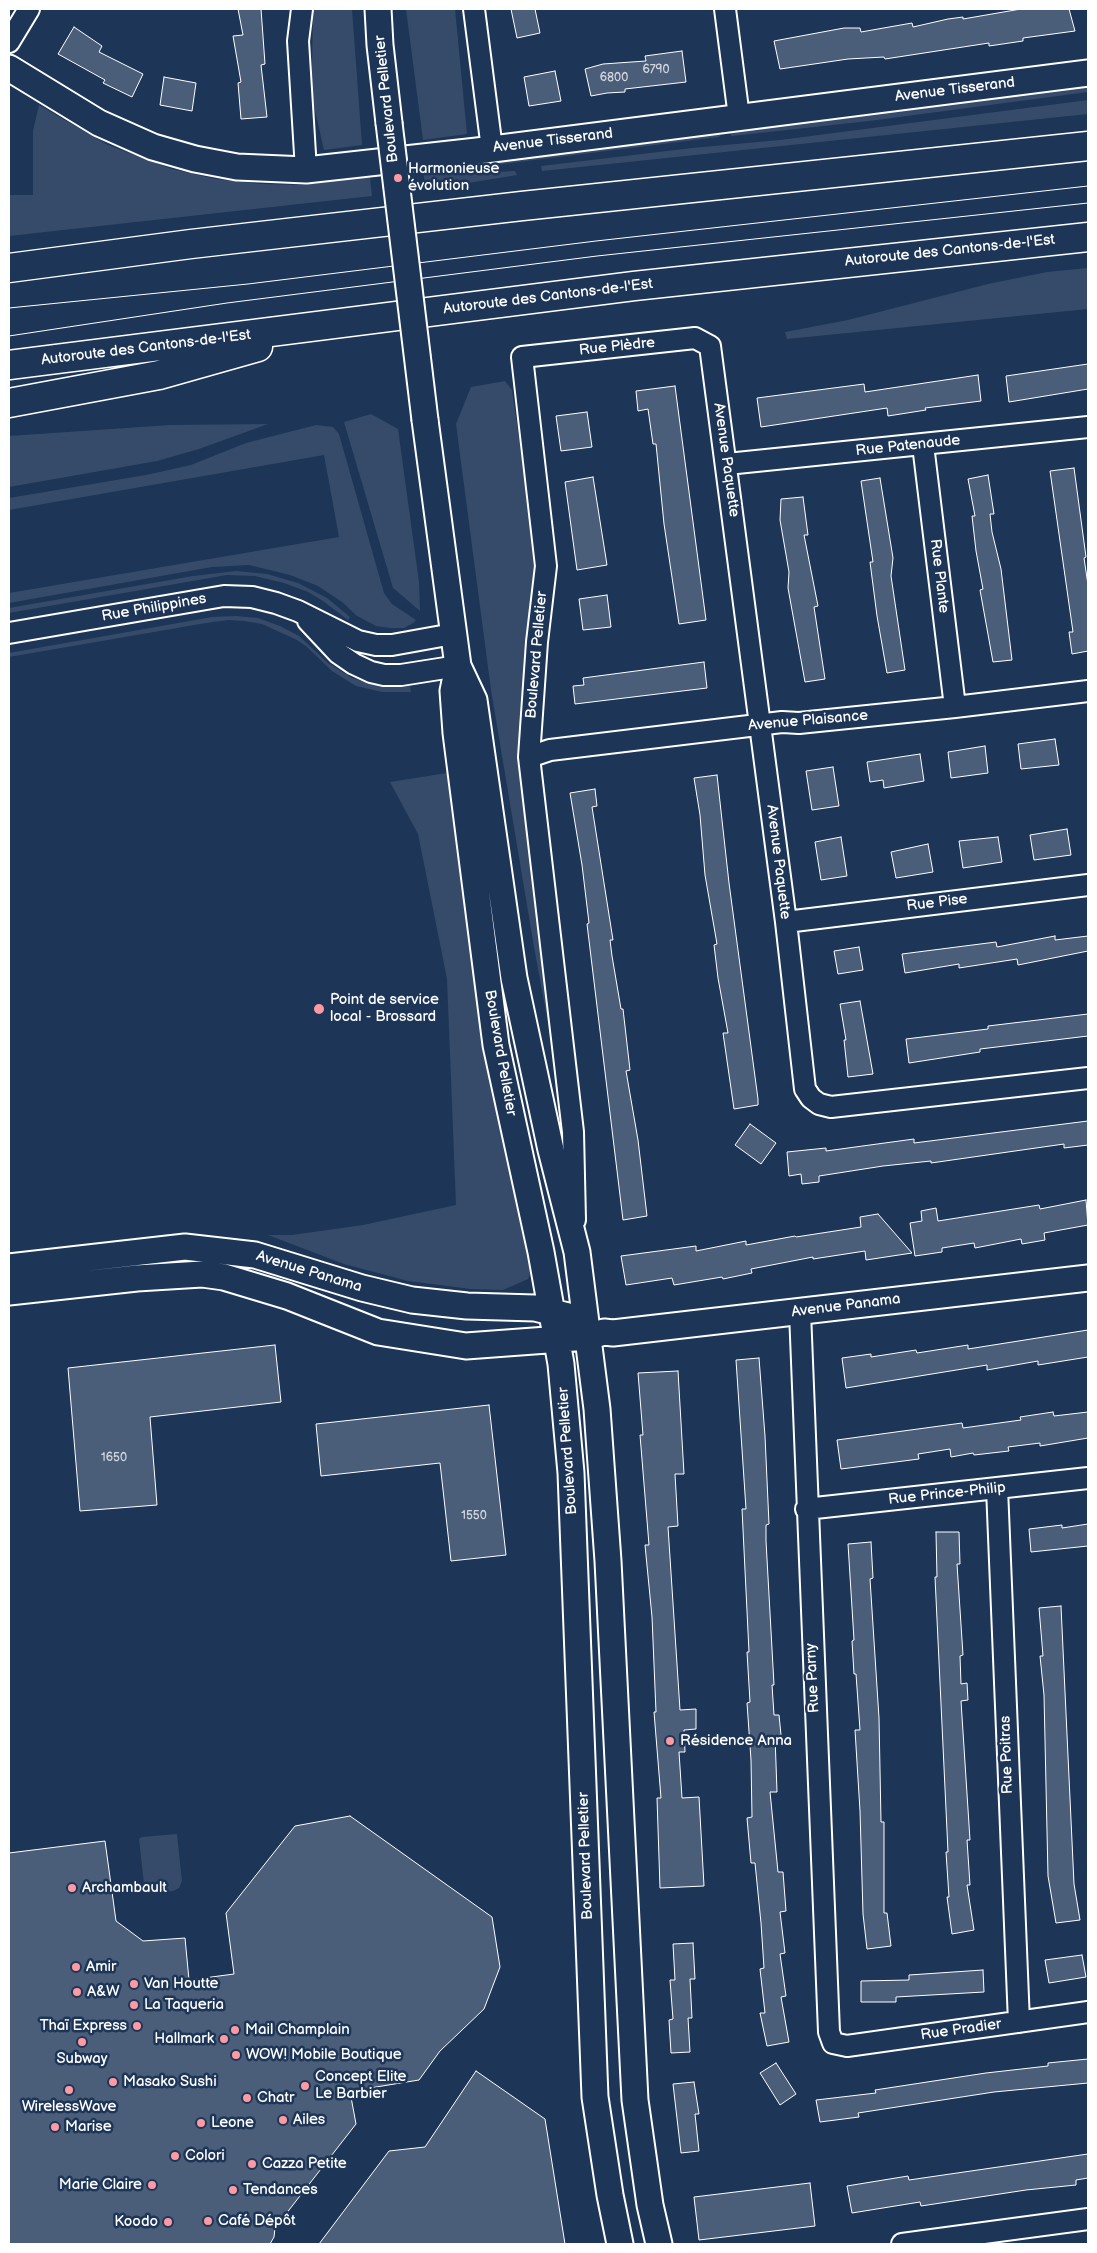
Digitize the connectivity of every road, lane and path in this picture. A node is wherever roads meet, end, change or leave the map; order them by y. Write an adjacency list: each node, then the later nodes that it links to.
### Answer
1 (29, 9): 6 (street)
2 (302, 9): 12 (street)
3 (378, 9): 25 (street, Boulevard Pelletier, bridge)
4 (474, 9): 11 (street)
5 (724, 9): 9 (street)
6 (9, 42)
7 (9, 68): 12 (street, Avenue Tisserand)
8 (1088, 74): 9 (street, Avenue Tisserand)
9 (739, 117): 11 (street, Avenue Tisserand)
10 (1088, 146): 14 (highway)
11 (492, 149): 12 (street, Avenue Tisserand)
12 (306, 170)
13 (1088, 236): 15 (highway, Autoroute des Cantons-de-l'Est)
14 (9, 268)
15 (344, 324): 18 (highway, Autoroute des Cantons-de-l'Est); 19 (highway)
16 (710, 346): 17 (street, Rue Plèdre); 22 (street, Avenue Paquette)
17 (522, 357): 30 (street, Boulevard Pelletier)
18 (9, 365)
19 (9, 403)
20 (1088, 427): 21 (street, Rue Patenaude)
21 (923, 445): 22 (street, Rue Patenaude); 28 (street, Rue Plante)
22 (727, 464): 29 (street, Avenue Paquette)
23 (298, 610): 24 (street, Rue Philippines); 25 (street, Rue Philippines); 26 (street)
24 (9, 633)
25 (453, 634): 26 (street, Boulevard Pelletier)
26 (458, 666): 34 (street, Boulevard Pelletier); 38 (street, Boulevard Pelletier)
27 (1088, 691): 28 (street, Avenue Plaisance)
28 (955, 707): 29 (street, Avenue Plaisance)
29 (761, 725): 30 (street, Avenue Plaisance); 32 (street, Avenue Paquette)
30 (529, 757): 34 (street, Boulevard Pelletier)
31 (1088, 885): 32 (street, Rue Pise)
32 (786, 922): 33 (street, Avenue Paquette)
33 (1088, 1078)
34 (578, 1252): 40 (street, Boulevard Pelletier)
35 (9, 1267): 38 (street, Avenue Panama)
36 (1088, 1278): 39 (street, Avenue Panama)
37 (9, 1292): 41 (street, Avenue Panama)
38 (553, 1312): 40 (street, Avenue Panama); 41 (street, Boulevard Pelletier)
39 (800, 1312): 40 (street, Avenue Panama); 44 (street, Rue Parny)
40 (593, 1330): 41 (street, Avenue Panama); 50 (street, Boulevard Pelletier)
41 (558, 1340): 49 (street, Boulevard Pelletier)
42 (1088, 1478): 43 (street, Rue Prince-Philip)
43 (997, 1488): 44 (street, Rue Prince-Philip); 46 (street, Rue Poitras)
44 (806, 1509): 47 (street, Rue Parny)
45 (1088, 2012): 46 (street, Rue Pradier)
46 (1019, 2022): 47 (street, Rue Pradier)
47 (833, 2043)
48 (1088, 2220): 51 (street)
49 (620, 2244)
50 (658, 2244)
51 (902, 2244)

